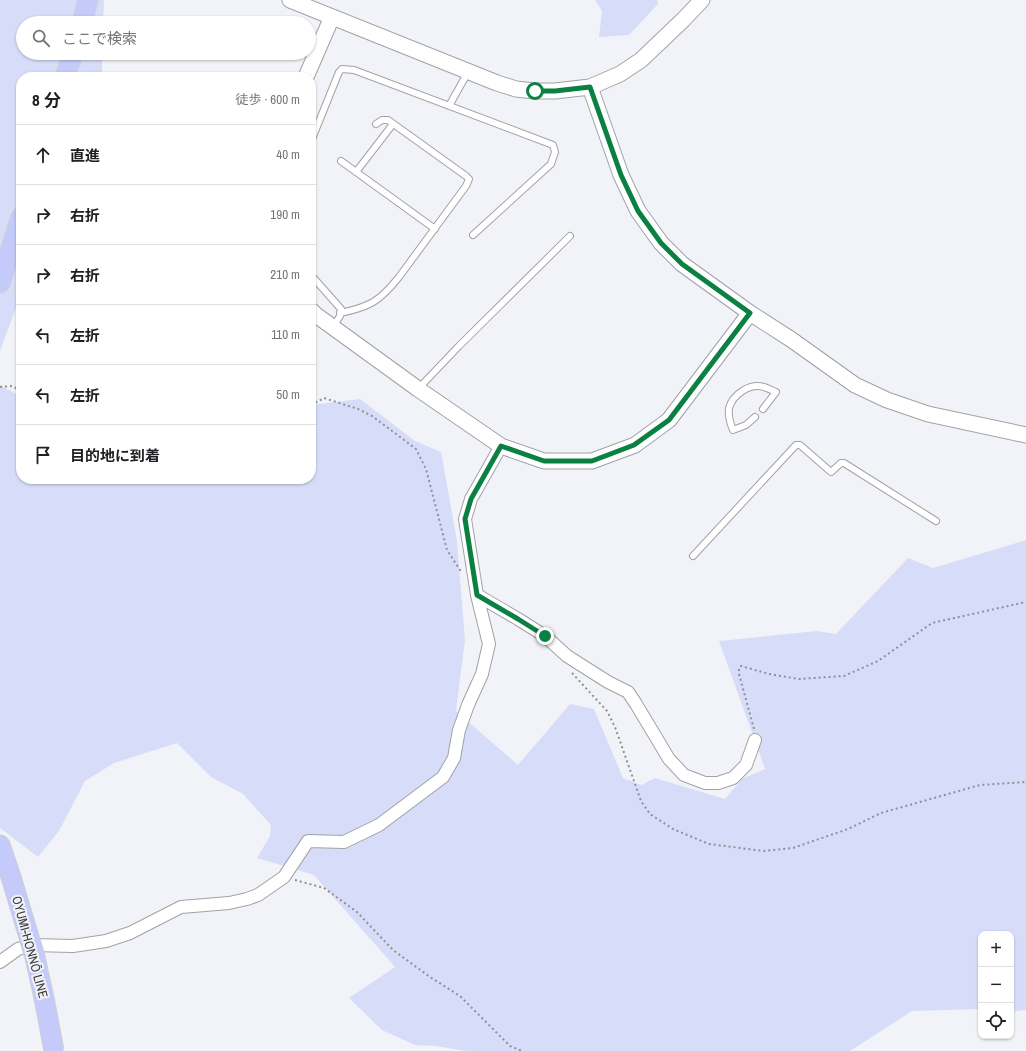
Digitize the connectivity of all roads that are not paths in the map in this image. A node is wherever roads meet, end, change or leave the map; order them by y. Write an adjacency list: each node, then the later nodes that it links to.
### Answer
1 (88, 0): 4 (main road)
2 (290, 0): 5 (street)
3 (702, 0): 12 (street)
4 (84, 16)
5 (332, 17): 6 (street); 11 (street)
6 (316, 54)
7 (71, 60): 9 (main road)
8 (313, 60): 10 (street)
9 (67, 72)
10 (308, 72)
11 (468, 72): 12 (street); 13 (lane)
12 (590, 87): 26 (street)
13 (450, 106): 16 (lane); 21 (lane)
14 (376, 124): 15 (lane)
15 (393, 124): 18 (lane); 19 (lane)
16 (316, 129)
17 (341, 161): 18 (lane)
18 (356, 172): 19 (lane)
19 (435, 229): 25 (lane)
20 (16, 232): 24 (main road)
21 (473, 235)
22 (570, 236): 29 (lane)
23 (316, 281): 25 (lane)
24 (0, 282)
25 (340, 313): 28 (lane)
26 (750, 313): 32 (street); 33 (street)
27 (316, 314): 28 (street)
28 (333, 327): 29 (street)
29 (418, 389): 33 (street)
30 (763, 409): 31 (lane)
31 (755, 417)
32 (1026, 435)
33 (501, 446): 36 (street)
34 (936, 521): 35 (lane)
35 (693, 556)
36 (477, 595): 37 (street); 39 (street)
37 (755, 740)
38 (0, 845): 40 (main road, OYUMI-HONNŌ LINE, bridge)
39 (0, 962)
40 (54, 1051)

